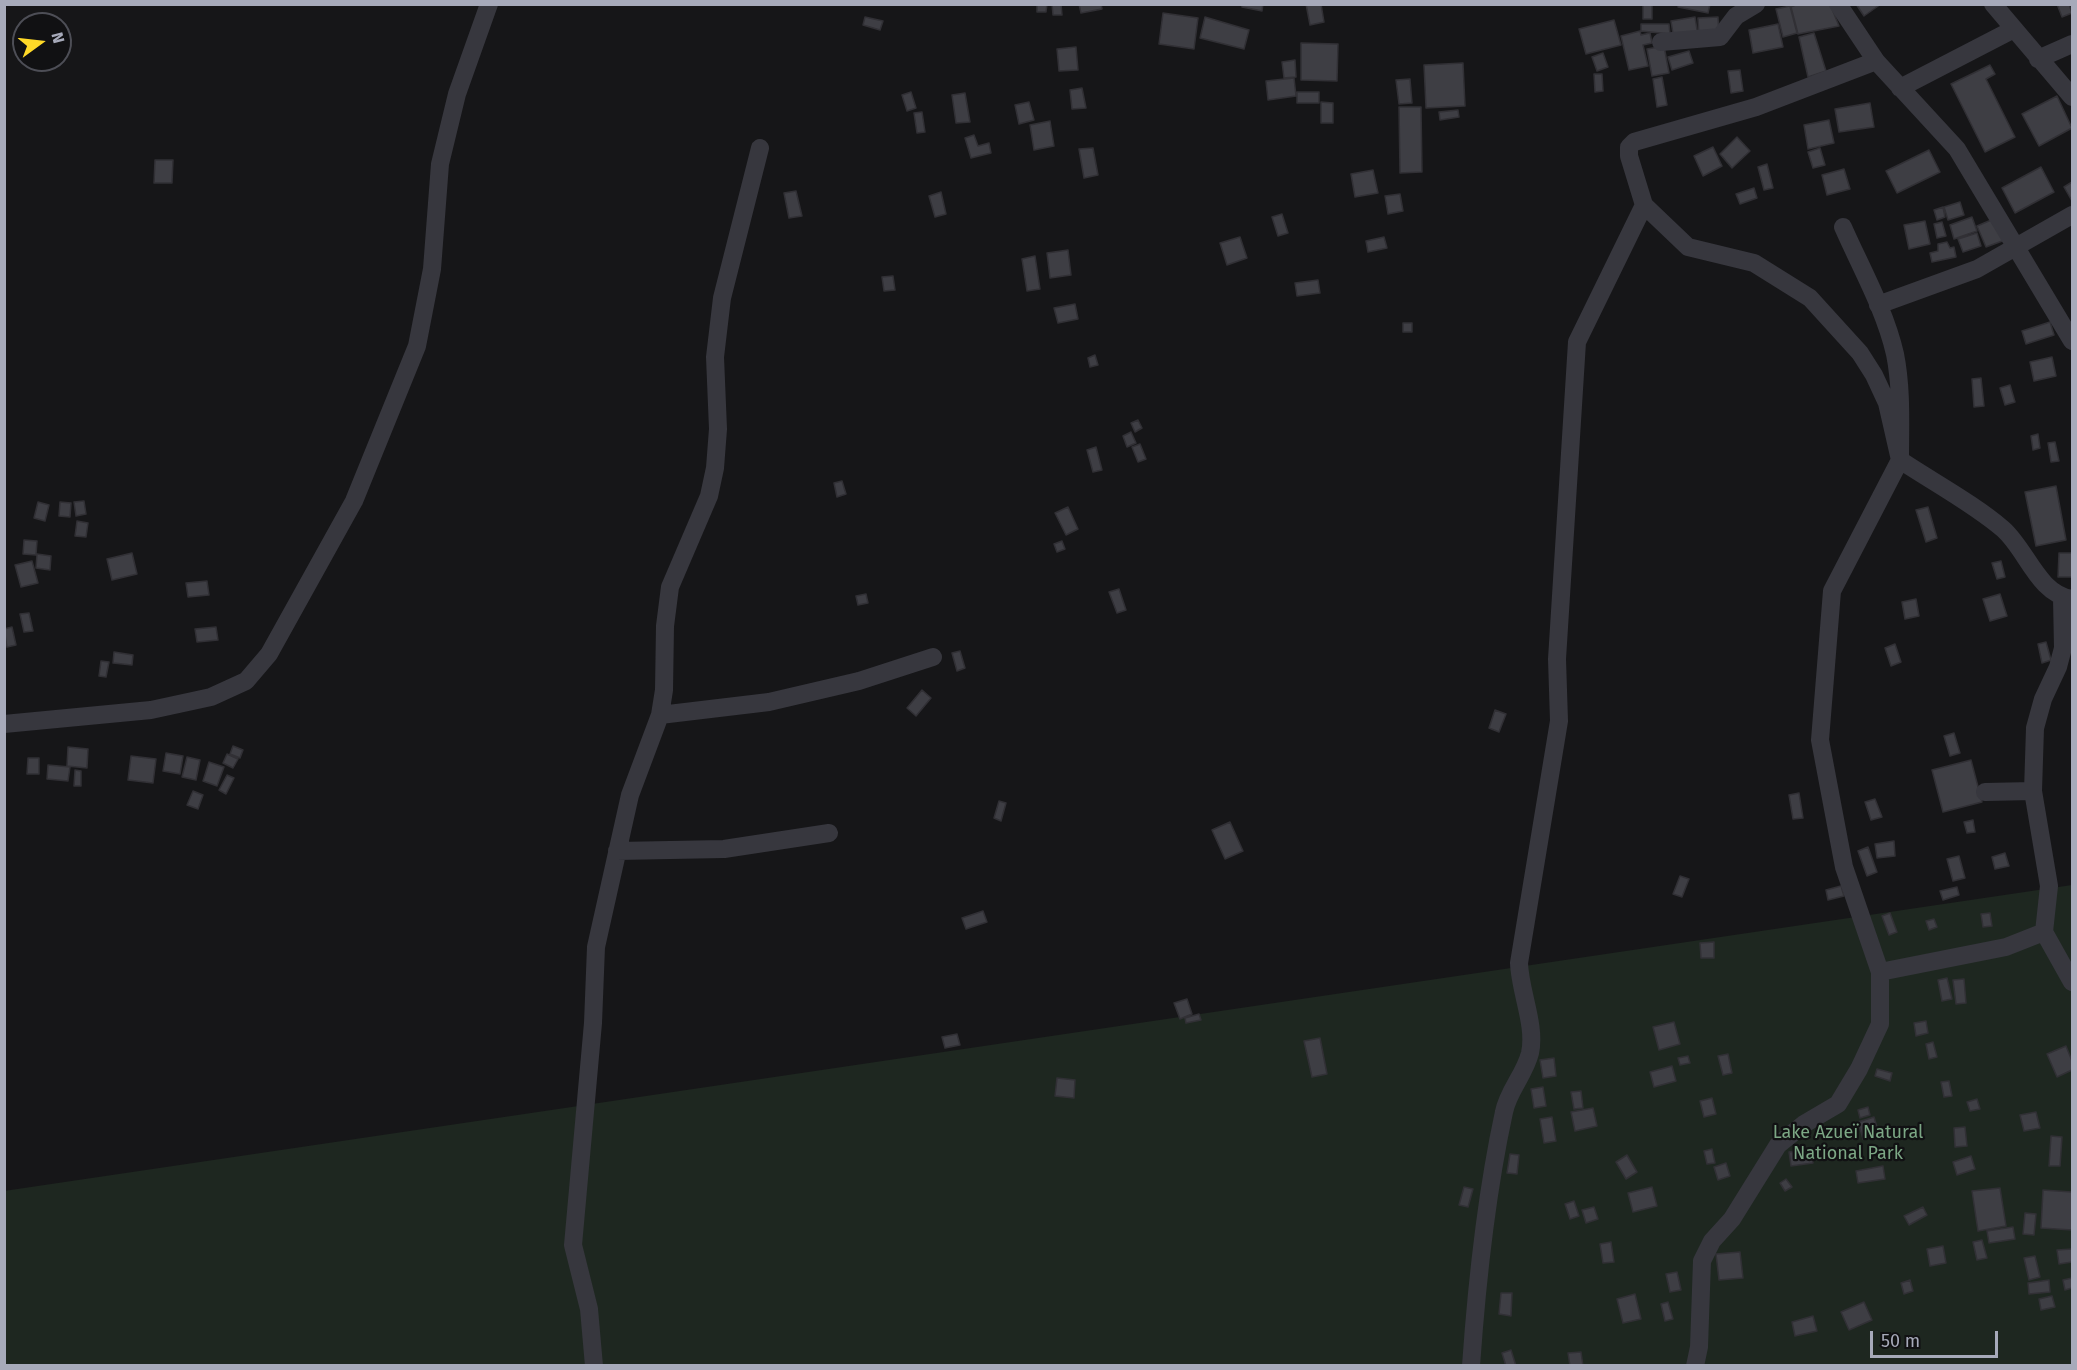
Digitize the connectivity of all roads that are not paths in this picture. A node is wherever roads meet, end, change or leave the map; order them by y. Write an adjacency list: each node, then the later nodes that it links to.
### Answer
1 (489, 4): 23 (street)
2 (1756, 4): 6 (street)
3 (1838, 4): 9 (street)
4 (1993, 4): 5 (street)
5 (2014, 29): 8 (street); 10 (street)
6 (1661, 42)
7 (2073, 44): 8 (street)
8 (2038, 59): 11 (street)
9 (1876, 61): 10 (street); 13 (street)
10 (1900, 88): 16 (street)
11 (2073, 97)
12 (760, 148): 22 (street)
13 (1644, 205): 19 (street); 32 (street)
14 (2073, 215): 16 (street)
15 (1843, 227): 17 (street)
16 (2017, 248): 17 (street); 18 (street)
17 (1878, 305): 19 (street)
18 (2073, 341)
19 (1900, 460): 20 (street); 29 (street)
20 (2067, 598): 24 (street)
21 (933, 657): 22 (street)
22 (660, 715): 27 (street)
23 (4, 724)
24 (2033, 791): 25 (street); 28 (street)
25 (1985, 792)
26 (829, 833): 27 (street)
27 (617, 851): 31 (street)
28 (2044, 932): 29 (street); 30 (street)
29 (1880, 972): 33 (street)
30 (2073, 982)
31 (594, 1365)
32 (1471, 1365)
33 (1695, 1365)

